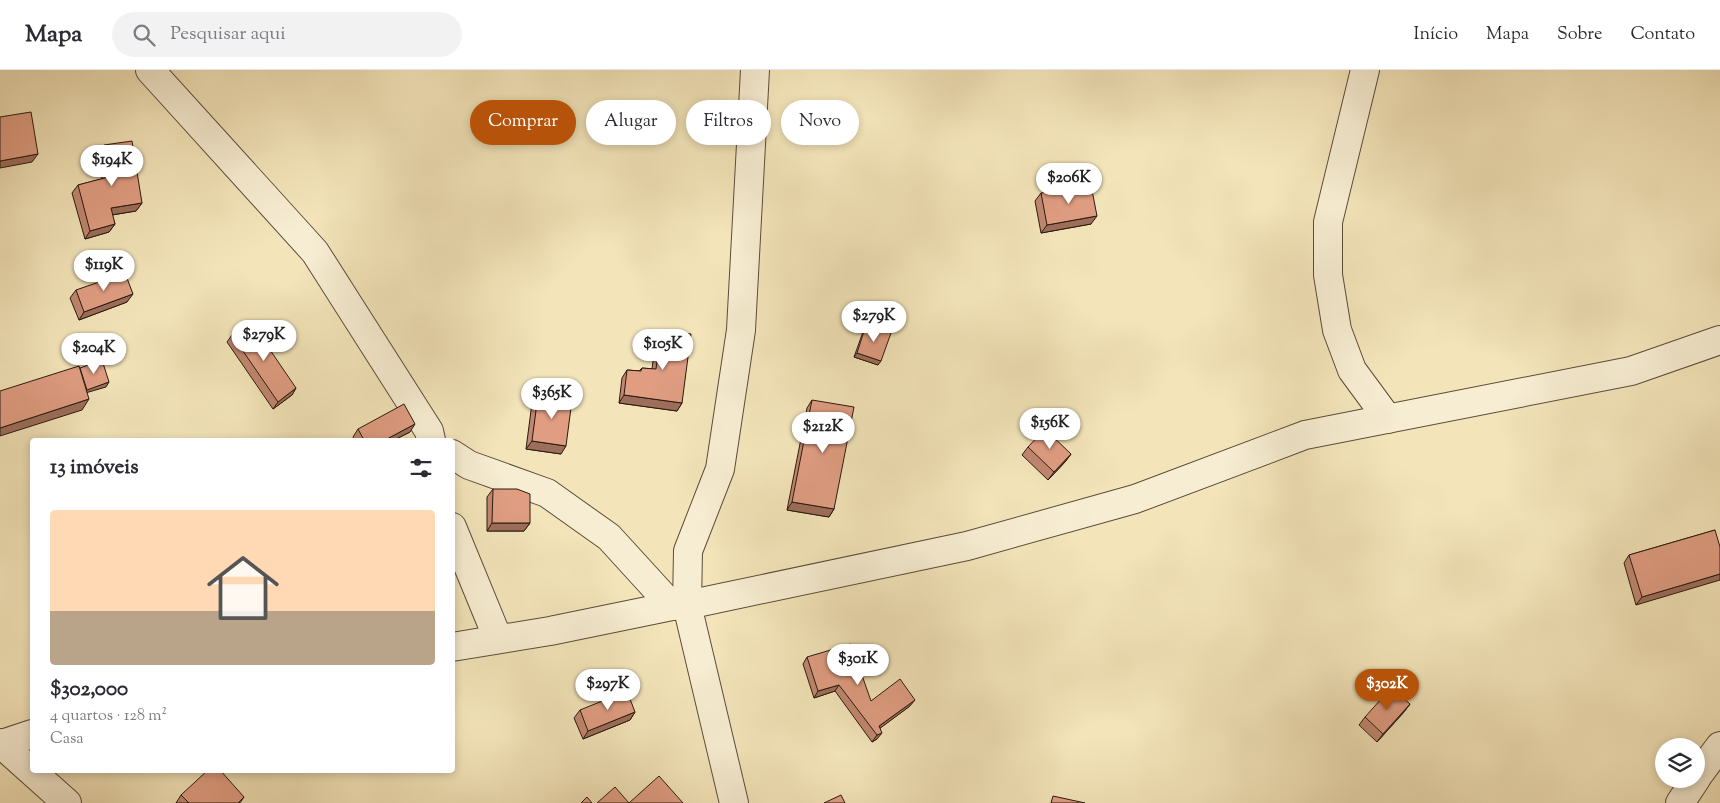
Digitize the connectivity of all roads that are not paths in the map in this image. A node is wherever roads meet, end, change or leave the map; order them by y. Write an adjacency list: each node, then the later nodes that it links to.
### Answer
1 (150, 70): 6 (street)
2 (755, 70): 9 (street)
3 (1365, 70): 5 (street)
4 (1720, 340): 5 (street)
5 (1388, 419): 9 (street)
6 (432, 438)
7 (455, 456): 9 (street)
8 (455, 533): 10 (street)
9 (680, 606): 10 (street); 20 (street)
10 (498, 639): 11 (street)
11 (455, 646)
12 (30, 735): 13 (street)
13 (1, 744): 16 (street)
14 (1720, 746): 15 (street)
15 (1705, 766)
16 (30, 770)
17 (33, 773): 19 (street)
18 (1690, 788): 21 (street)
19 (67, 803)
20 (734, 803)
21 (1680, 803)

